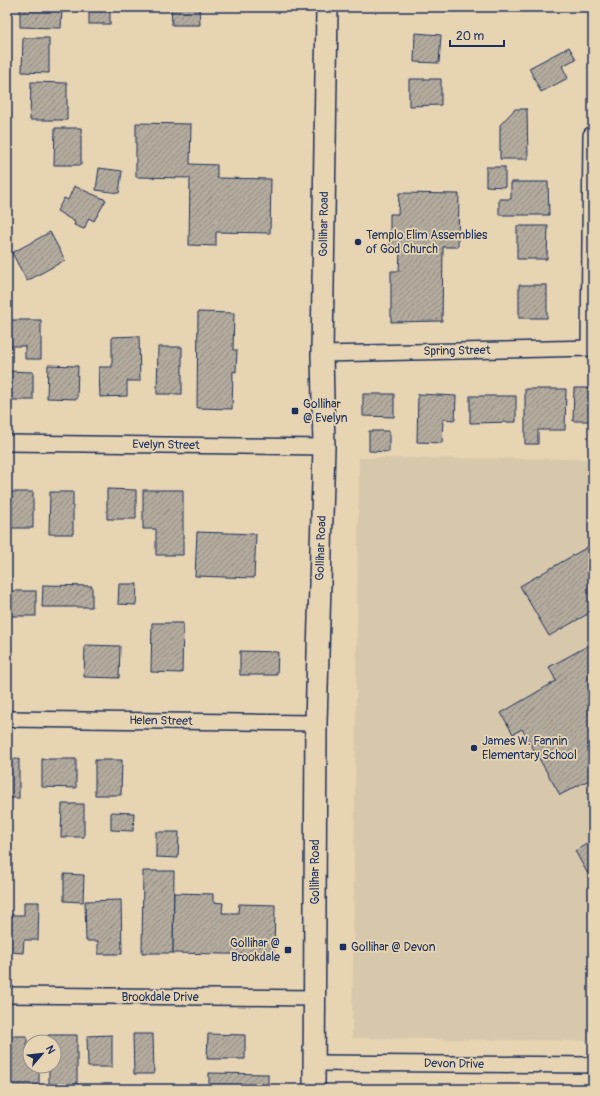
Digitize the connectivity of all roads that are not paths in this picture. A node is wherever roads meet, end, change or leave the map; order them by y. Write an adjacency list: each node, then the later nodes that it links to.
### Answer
1 (328, 7): 4 (main road, Gollihar Road)
2 (593, 135): 3 (street)
3 (591, 348): 4 (street, Spring Street)
4 (322, 354): 6 (main road, Gollihar Road)
5 (7, 443): 6 (street, Evelyn Street)
6 (324, 446): 8 (main road, Gollihar Road)
7 (7, 720): 8 (street, Helen Street)
8 (316, 723): 10 (main road, Gollihar Road)
9 (7, 995): 10 (street, Brookdale Drive)
10 (314, 998): 11 (main road, Gollihar Road)
11 (314, 1063): 12 (street, Devon Drive); 13 (main road, Gollihar Road)
12 (593, 1065)
13 (314, 1089)

